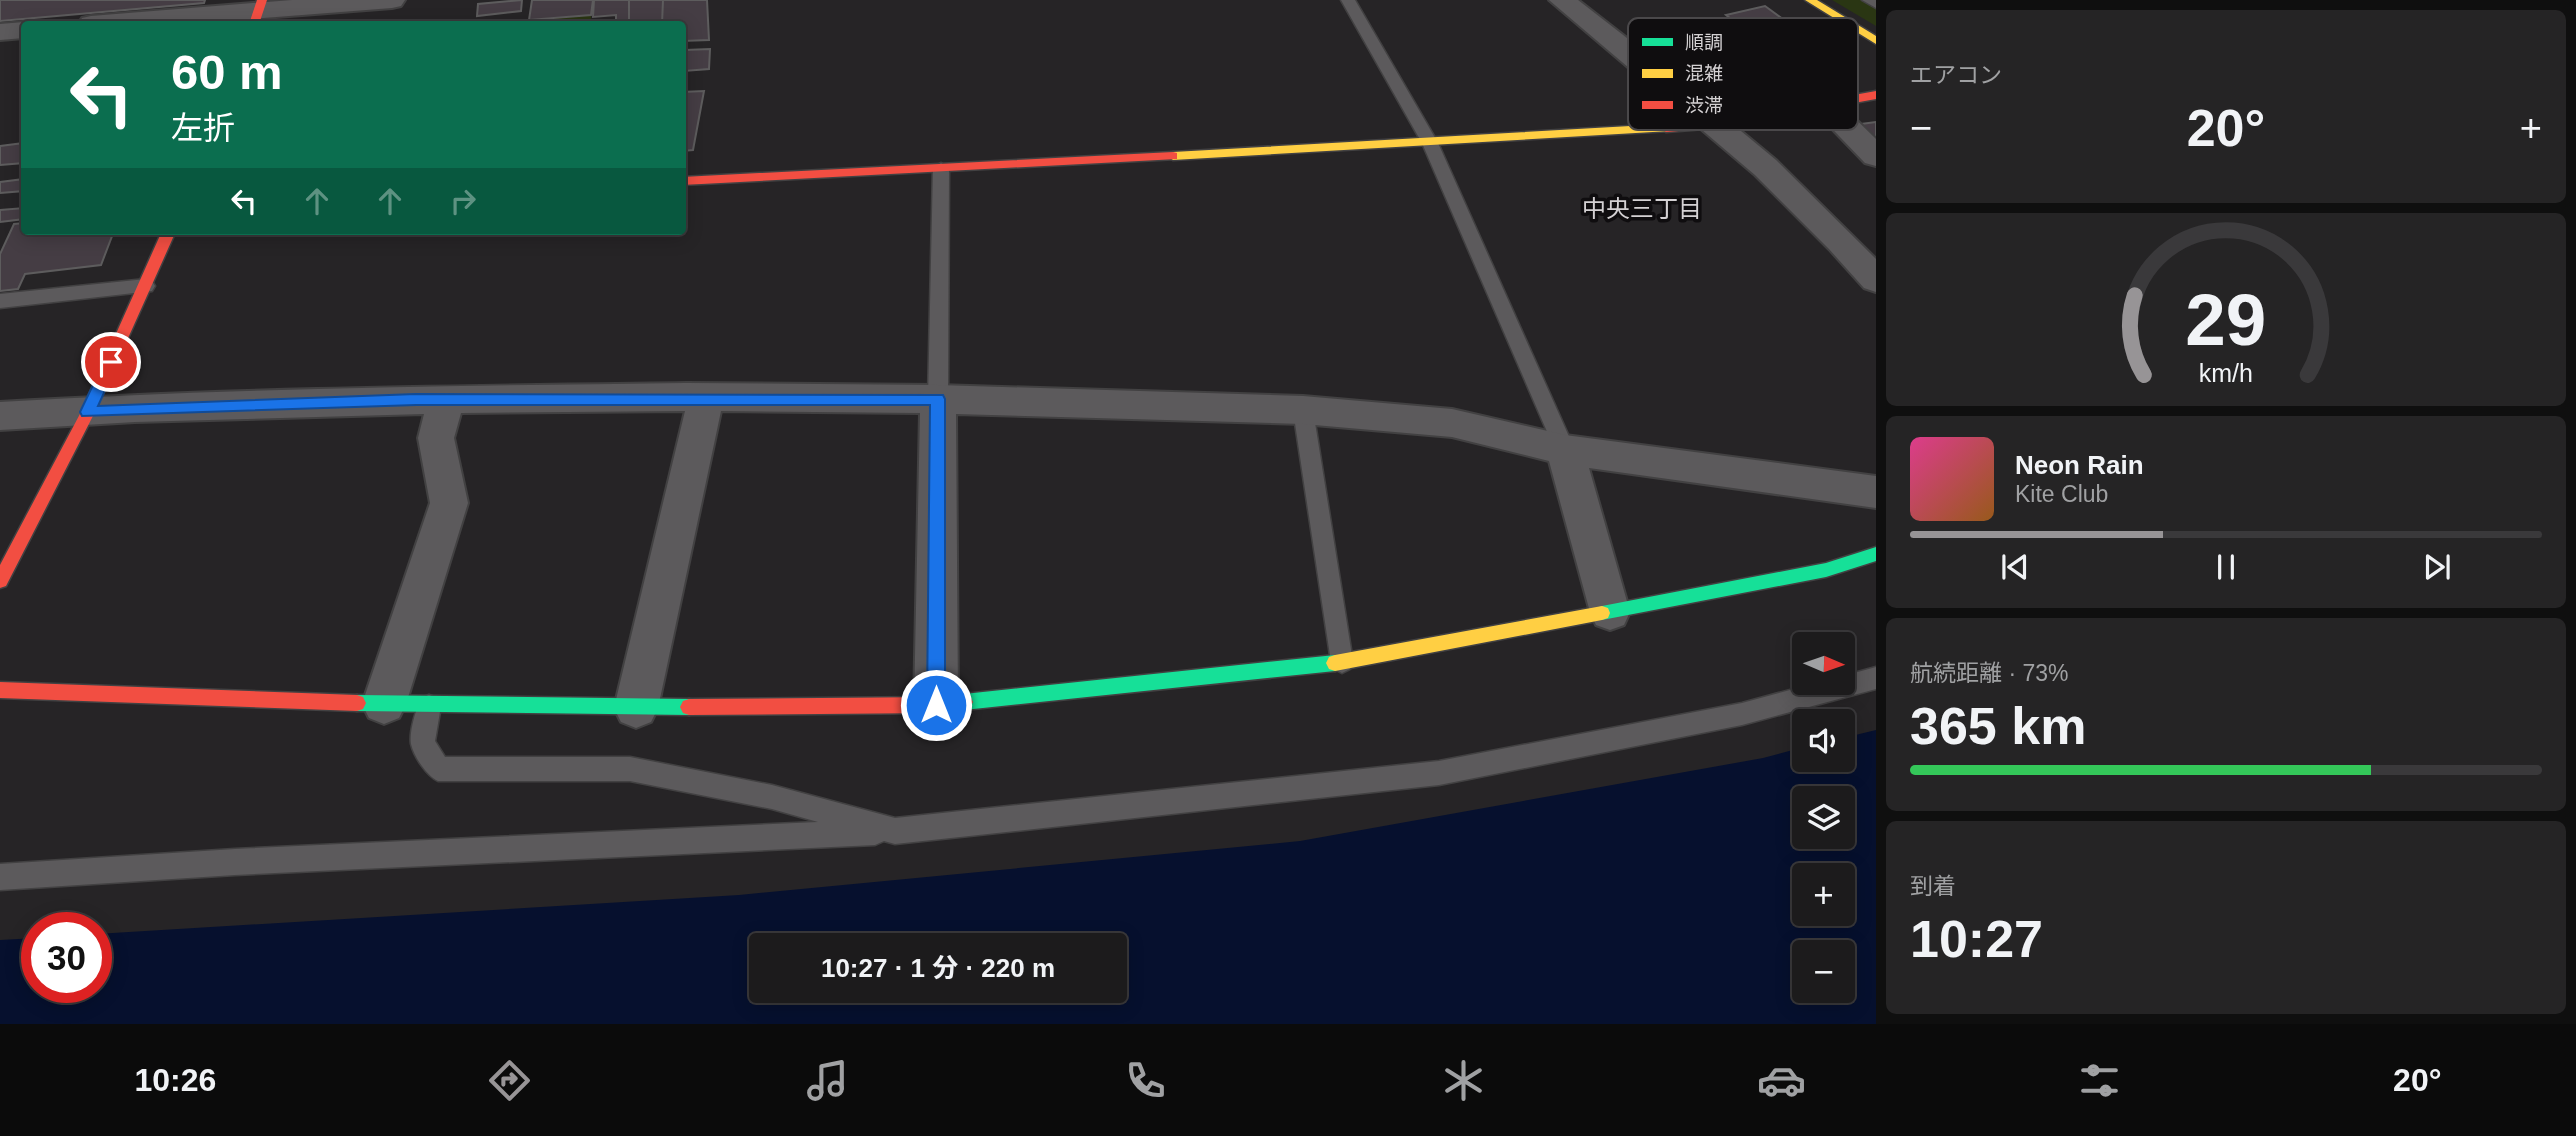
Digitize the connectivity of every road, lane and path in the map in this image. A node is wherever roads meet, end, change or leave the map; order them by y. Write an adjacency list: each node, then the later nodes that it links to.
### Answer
1 (392, 0): 7 (street)
2 (1348, 0): 20 (lane)
3 (1562, 0): 14 (street)
4 (1810, 0): 8 (street)
5 (1869, 0): 6 (lane)
6 (1876, 4)
7 (258, 12): 9 (street)
8 (1839, 18)
9 (133, 21)
10 (21, 30): 12 (street)
11 (1858, 30): 13 (street)
12 (0, 32)
13 (1876, 41)
14 (1628, 53)
15 (1876, 95): 16 (street)
16 (1858, 98)
17 (1631, 130): 20 (street)
18 (1723, 130): 25 (street)
19 (1850, 130): 21 (street)
20 (1430, 144): 22 (street); 34 (lane)
21 (1876, 156)
22 (941, 168): 23 (street); 29 (lane)
23 (686, 181)
24 (167, 235): 26 (street)
25 (1876, 280)
26 (146, 286): 27 (lane); 32 (street)
27 (0, 301)
28 (706, 398): 29 (street); 30 (street); 45 (street)
29 (938, 399): 31 (street); 43 (street)
30 (446, 400): 32 (street); 42 (street)
31 (1303, 410): 34 (street); 39 (lane)
32 (88, 412): 33 (street); 37 (street)
33 (0, 416)
34 (1565, 450): 35 (street); 38 (street)
35 (1876, 492)
36 (1876, 554): 38 (street)
37 (0, 581)
38 (1610, 612): 39 (street)
39 (1342, 662): 43 (street)
40 (1876, 678): 46 (lane)
41 (0, 690): 42 (street)
42 (384, 704): 44 (street)
43 (936, 705): 45 (street)
44 (429, 706): 45 (street); 46 (lane)
45 (636, 708)
46 (895, 831): 47 (lane)
47 (0, 877)

